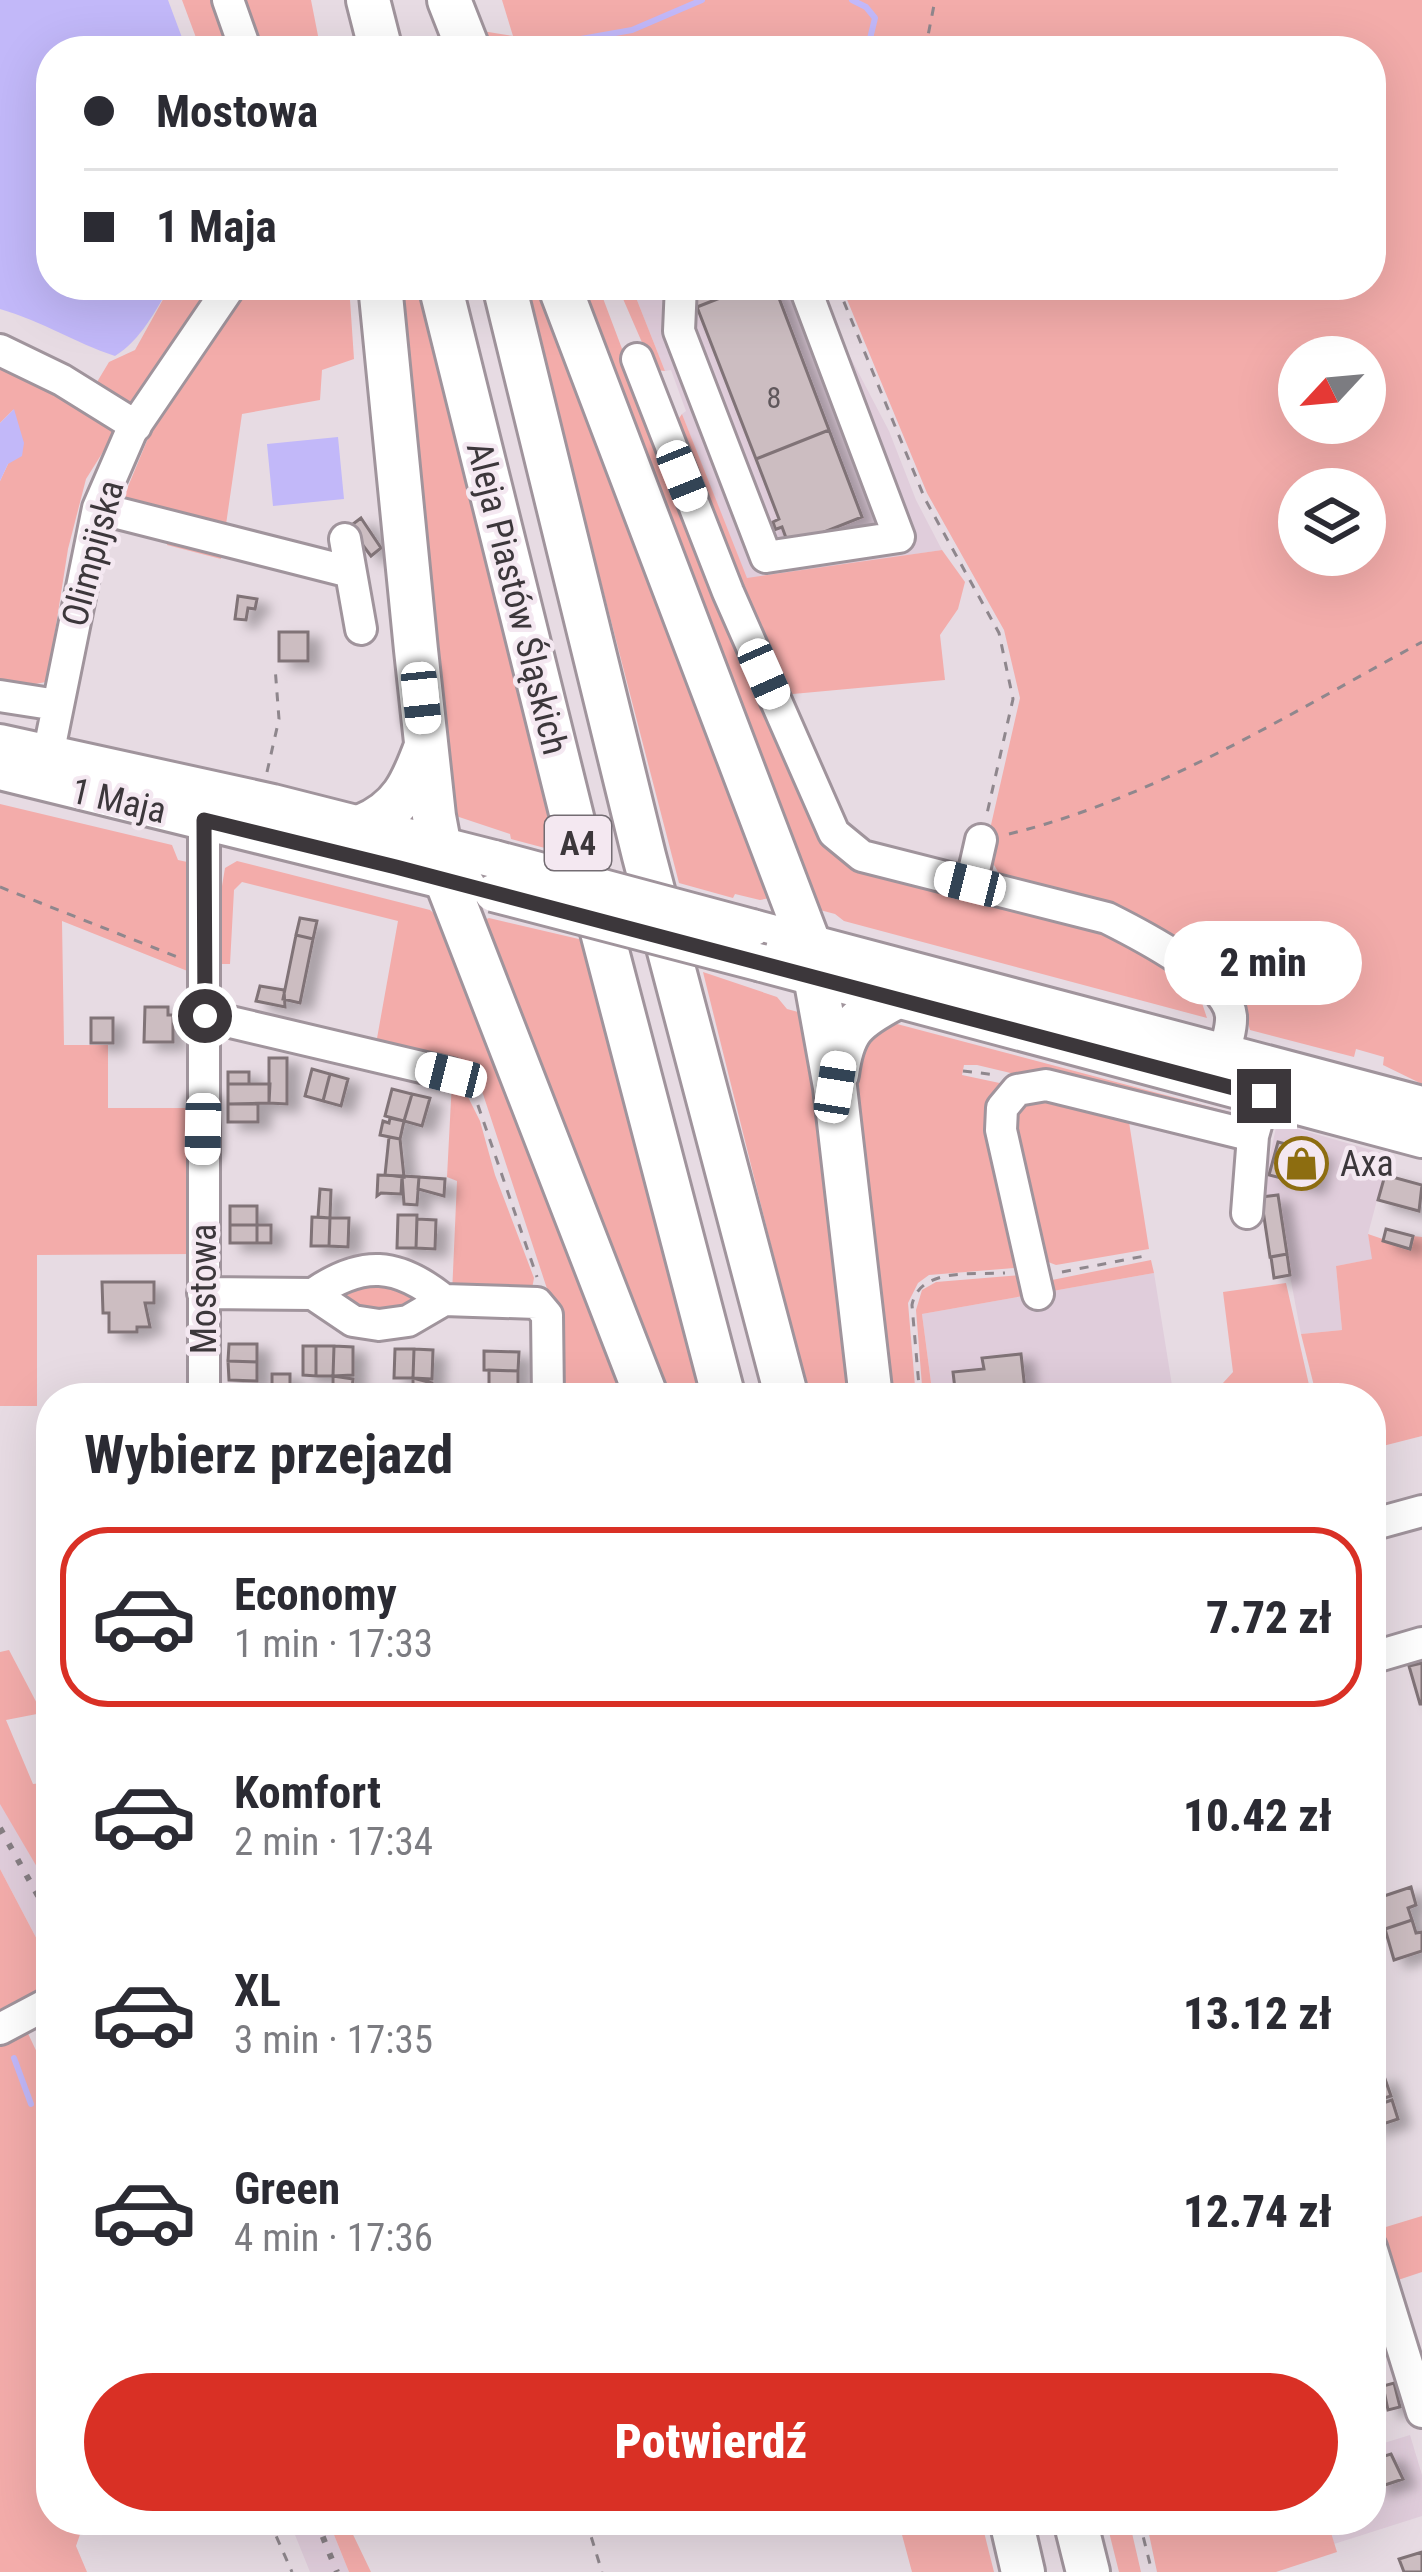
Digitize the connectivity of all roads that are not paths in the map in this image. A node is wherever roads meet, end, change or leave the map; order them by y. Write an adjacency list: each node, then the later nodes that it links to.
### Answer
1 (229, 0): 6 (street)
2 (352, 0): 7 (highway)
3 (368, 0): 8 (highway)
4 (431, 0): 9 (highway)
5 (449, 0): 10 (highway)
6 (242, 36)
7 (356, 36)
8 (377, 36)
9 (440, 36)
10 (463, 36)
11 (221, 300): 22 (street, Olimpijska)
12 (381, 300): 30 (highway)
13 (444, 300): 56 (highway, Aleja Piastów Śląskich / A4)
14 (508, 300): 57 (highway, Aleja Piastów Śląskich / A4)
15 (565, 300): 38 (highway)
16 (681, 300): 20 (street)
17 (810, 300): 20 (street)
18 (0, 350): 22 (street)
19 (637, 359): 21 (street)
20 (698, 381): 21 (street)
21 (652, 400): 37 (street)
22 (133, 429): 23 (street, Olimpijska)
23 (98, 508): 25 (street); 28 (street, Olimpijska)
24 (345, 539): 25 (street)
25 (350, 572): 26 (street)
26 (362, 628)
27 (0, 696): 28 (street)
28 (57, 705): 31 (street, Olimpijska)
29 (0, 743): 31 (main road, 1 Maja)
30 (427, 745): 34 (highway); 36 (highway)
31 (45, 767): 32 (main road, 1 Maja); 33 (main road, 1 Maja); 34 (main road, 1 Maja)
32 (0, 771)
33 (204, 820): 36 (main road, 1 Maja); 40 (street, Mostowa)
34 (362, 826): 36 (main road, 1 Maja)
35 (981, 840): 37 (street)
36 (442, 862): 38 (main road, 1 Maja, bridge); 55 (highway)
37 (970, 884): 41 (street)
38 (813, 961): 39 (main road, 1 Maja); 41 (main road, 1 Maja); 43 (highway)
39 (893, 999): 41 (main road, 1 Maja); 43 (highway)
40 (205, 1016): 42 (street); 50 (street, Mostowa)
41 (1218, 1068): 44 (main road, 1 Maja); 45 (main road, 1 Maja)
42 (451, 1075)
43 (835, 1087): 58 (highway)
44 (1264, 1096): 46 (street); 47 (main road, 1 Maja)
45 (1422, 1105)
46 (1253, 1136): 48 (street); 49 (street)
47 (1422, 1139)
48 (1247, 1213)
49 (1035, 1283)
50 (203, 1293): 51 (street); 53 (street, Mostowa)
51 (313, 1294): 52 (street); 52 (street)
52 (444, 1300): 54 (street)
53 (204, 1383)
54 (548, 1383)
55 (641, 1383)
56 (720, 1383)
57 (783, 1383)
58 (869, 1383)
59 (1422, 1510): 60 (street)
60 (1386, 1521)
61 (1422, 1643): 62 (street)
62 (1386, 1654)
63 (36, 2010): 64 (street)
64 (0, 2029)
65 (1386, 2296): 66 (street)
66 (1422, 2412)
67 (1014, 2535): 69 (highway)
68 (1079, 2535): 70 (highway)
69 (1023, 2572)
70 (1088, 2572)

